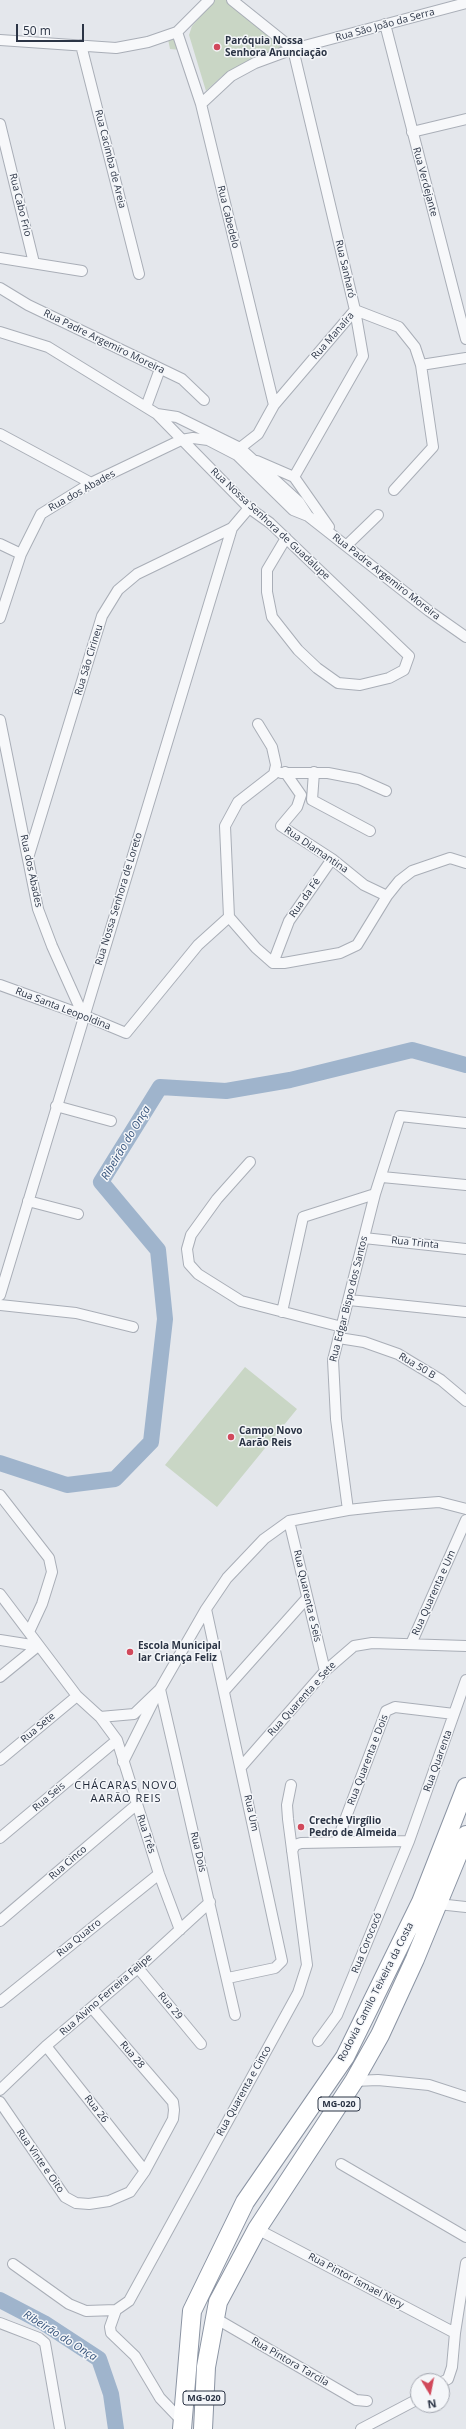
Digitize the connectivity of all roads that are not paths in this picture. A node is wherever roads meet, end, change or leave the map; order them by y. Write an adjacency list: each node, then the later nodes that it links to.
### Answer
1 (209, 0): 6 (street)
2 (232, 0): 9 (street)
3 (466, 3): 4 (street, Rua São João da Serra)
4 (445, 4): 5 (street, Rua São João da Serra)
5 (385, 24): 9 (street, Rua São João da Serra); 13 (street, Rua Verdejante)
6 (177, 32): 8 (street); 10 (street, Rua Cabedelo)
7 (0, 40): 8 (street)
8 (81, 45): 17 (street, Rua Cacimba de Areia)
9 (293, 49): 10 (street, Rua São João da Serra); 19 (street, Rua Sanharó)
10 (201, 104): 26 (street, Rua Cabedelo)
11 (466, 119): 13 (street)
12 (0, 124): 15 (street, Rua Cabo Frio)
13 (412, 132): 21 (street, Rua Verdejante)
14 (0, 258): 15 (street)
15 (34, 263): 16 (street)
16 (82, 271)
17 (139, 274)
18 (0, 288): 24 (street, Rua Padre Argemiro Moreira)
19 (355, 310): 23 (street, Rua Manaíra); 26 (street, Rua Manaíra); 33 (street, Rua Sanharó)
20 (0, 332): 27 (street, Rua Nossa Senhora de Guadalupe)
21 (466, 339)
22 (466, 358): 23 (street)
23 (421, 365): 35 (street, Rua Manaíra)
24 (160, 369): 25 (street, Rua Padre Argemiro Moreira); 27 (street)
25 (204, 400)
26 (274, 405): 31 (street, Rua Manaíra)
27 (146, 407): 28 (street, Rua Nossa Senhora de Guadalupe)
28 (157, 414): 30 (street, Rua Nossa Senhora de Guadalupe); 31 (street, Rua Padre Argemiro Moreira)
29 (0, 434): 34 (street)
30 (181, 440): 34 (street, Rua dos Abades); 36 (street, Rua Nossa Senhora de Guadalupe); 38 (street, Rua Padre Argemiro Moreira)
31 (240, 448): 32 (street, Rua Padre Argemiro Moreira)
32 (254, 460): 33 (street, Rua Padre Argemiro Moreira); 38 (street, Rua Padre Argemiro Moreira)
33 (294, 477): 41 (street)
34 (91, 483): 44 (street, Rua dos Abades)
35 (394, 490)
36 (249, 508): 39 (street, Rua Nossa Senhora de Loreto); 40 (street, Rua Nossa Senhora de Guadalupe)
37 (378, 515): 43 (street)
38 (308, 516): 41 (street, Rua Padre Argemiro Moreira)
39 (232, 528): 54 (street, Rua São Cirineu); 61 (street, Rua Nossa Senhora de Loreto)
40 (286, 538): 40 (street, Rua Nossa Senhora de Guadalupe)
41 (338, 539): 43 (street, Rua Padre Argemiro Moreira)
42 (0, 544): 44 (street)
43 (347, 546): 46 (street, Rua Padre Argemiro Moreira)
44 (21, 554): 45 (street, Rua dos Abades)
45 (0, 618)
46 (466, 637)
47 (0, 720): 54 (street, Rua dos Abades)
48 (258, 724): 51 (street)
49 (285, 772): 50 (street); 51 (street); 55 (street, Rua Diamantina)
50 (314, 772): 52 (street); 53 (street)
51 (274, 774): 58 (street)
52 (386, 791)
53 (370, 831)
54 (28, 858): 61 (street, Rua dos Abades)
55 (332, 859): 57 (street, Rua Diamantina); 59 (street, Rua da Fé)
56 (466, 863): 57 (street)
57 (387, 896): 59 (street)
58 (229, 917): 59 (street); 61 (street, Rua Santa Leopoldina)
59 (274, 962)
60 (0, 985): 61 (street, Rua Santa Leopoldina)
61 (83, 1015): 62 (street, Rua Nossa Senhora de Loreto)
62 (56, 1106): 63 (street); 69 (street, Rua Nossa Senhora de Loreto)
63 (111, 1121)
64 (466, 1123): 66 (street, Rua Edgar Bispo dos Santos)
65 (250, 1162): 76 (street)
66 (382, 1177): 67 (street); 68 (street, Rua Edgar Bispo dos Santos)
67 (466, 1185)
68 (375, 1194): 71 (street, Rua Edgar Bispo dos Santos); 76 (street)
69 (28, 1201): 70 (street); 73 (street, Rua Nossa Senhora de Loreto)
70 (78, 1214)
71 (364, 1238): 72 (street, Rua Trinta); 74 (street, Rua Edgar Bispo dos Santos)
72 (466, 1249)
73 (0, 1295)
74 (348, 1300): 77 (street); 79 (street, Rua Edgar Bispo dos Santos)
75 (0, 1305): 78 (street)
76 (282, 1312): 79 (street)
77 (466, 1312)
78 (133, 1327)
79 (342, 1327): 80 (street, Rua Edgar Bispo dos Santos)
80 (339, 1338): 81 (street, Rua 50 B); 84 (street, Rua Edgar Bispo dos Santos)
81 (466, 1401)
82 (0, 1495): 90 (street)
83 (466, 1509): 84 (street)
84 (348, 1510): 86 (street)
85 (466, 1520): 92 (street, Rua Quarenta e Um)
86 (290, 1521): 88 (street, Rua Quarenta e Seis); 89 (street)
87 (0, 1594): 90 (street, Rua Três)
88 (307, 1598): 95 (street, Rua Quarenta e Seis); 99 (street)
89 (206, 1609): 98 (street); 99 (street, Rua Um)
90 (29, 1632): 93 (street, Rua Três)
91 (0, 1640): 93 (street)
92 (411, 1644): 94 (street, Rua Quarenta e Sete); 95 (street, Rua Quarenta e Sete)
93 (38, 1646): 96 (street); 100 (street, Rua Três)
94 (466, 1646)
95 (325, 1671): 106 (street, Rua Quarenta e Sete)
96 (0, 1677)
97 (466, 1680): 101 (street, Rua Quarenta)
98 (160, 1689): 102 (street); 105 (street); 116 (street, Rua Dois)
99 (225, 1690): 106 (street, Rua Um)
100 (77, 1696): 102 (street, Rua Três); 104 (street, Rua Sete)
101 (454, 1714): 112 (street, Rua Quarenta e Dois); 113 (street, Rua Quarenta)
102 (100, 1717): 103 (street, Rua Três)
103 (116, 1740): 105 (street, Rua Três); 111 (street, Rua Seis)
104 (0, 1760)
105 (123, 1762): 109 (street, Rua Três)
106 (242, 1767): 122 (street, Rua Um)
107 (291, 1785): 114 (street, Rua Quarenta e Cinco)
108 (466, 1787): 147 (highway, Rodovia Camilo Teixeira da Costa / MG-020)
109 (136, 1805): 115 (street, Rua Três); 119 (street, Rua Cinco)
110 (466, 1835): 117 (highway, Rodovia Camilo Teixeira da Costa / MG-020)
111 (0, 1838)
112 (337, 1841): 113 (street); 114 (street)
113 (409, 1841): 126 (street, Rua Corococó)
114 (292, 1852): 140 (street, Rua Quarenta e Cinco)
115 (159, 1874): 120 (street, Rua Três); 123 (street, Rua Quatro)
116 (210, 1902): 120 (street, Rua Alvino Ferreira Felipe); 122 (street, Rua Dois)
117 (438, 1904): 118 (street); 129 (highway, Rodovia Camilo Teixeira da Costa / MG-020)
118 (466, 1907)
119 (0, 1922)
120 (180, 1930): 121 (street, Rua Alvino Ferreira Felipe)
121 (138, 1968): 124 (street, Rua Alvino Ferreira Felipe); 127 (street, Rua 29)
122 (228, 1978): 125 (street, Rua Dois)
123 (0, 2002)
124 (92, 2008): 128 (street, Rua Alvino Ferreira Felipe); 133 (street, Rua 28)
125 (235, 2015)
126 (318, 2041)
127 (201, 2044)
128 (46, 2046): 130 (street, Rua Alvino Ferreira Felipe); 135 (street, Rua 26)
129 (354, 2081): 131 (street); 136 (highway, Rodovia Camilo Teixeira da Costa / MG-020)
130 (1, 2088)
131 (466, 2097)
132 (0, 2102): 135 (street, Rua Vinte e Oito)
133 (173, 2102): 135 (street, Rua Vinte e Oito)
134 (340, 2164): 137 (street)
135 (145, 2171)
136 (257, 2229): 141 (highway, Rodovia Camilo Teixeira da Costa / MG-020); 143 (street, Rua Pintor Ismael Nery)
137 (466, 2236)
138 (466, 2263): 143 (street)
139 (13, 2264): 140 (street)
140 (116, 2310): 147 (street)
141 (215, 2318): 145 (street, Rua Pintora Tarcila); 149 (highway, Rodovia Camilo Teixeira da Costa / MG-020)
142 (0, 2323): 148 (street)
143 (455, 2333): 144 (street)
144 (449, 2373)
145 (367, 2401)
146 (410, 2403): 150 (street)
147 (182, 2425)
148 (60, 2429)
149 (203, 2429)
150 (361, 2429)

